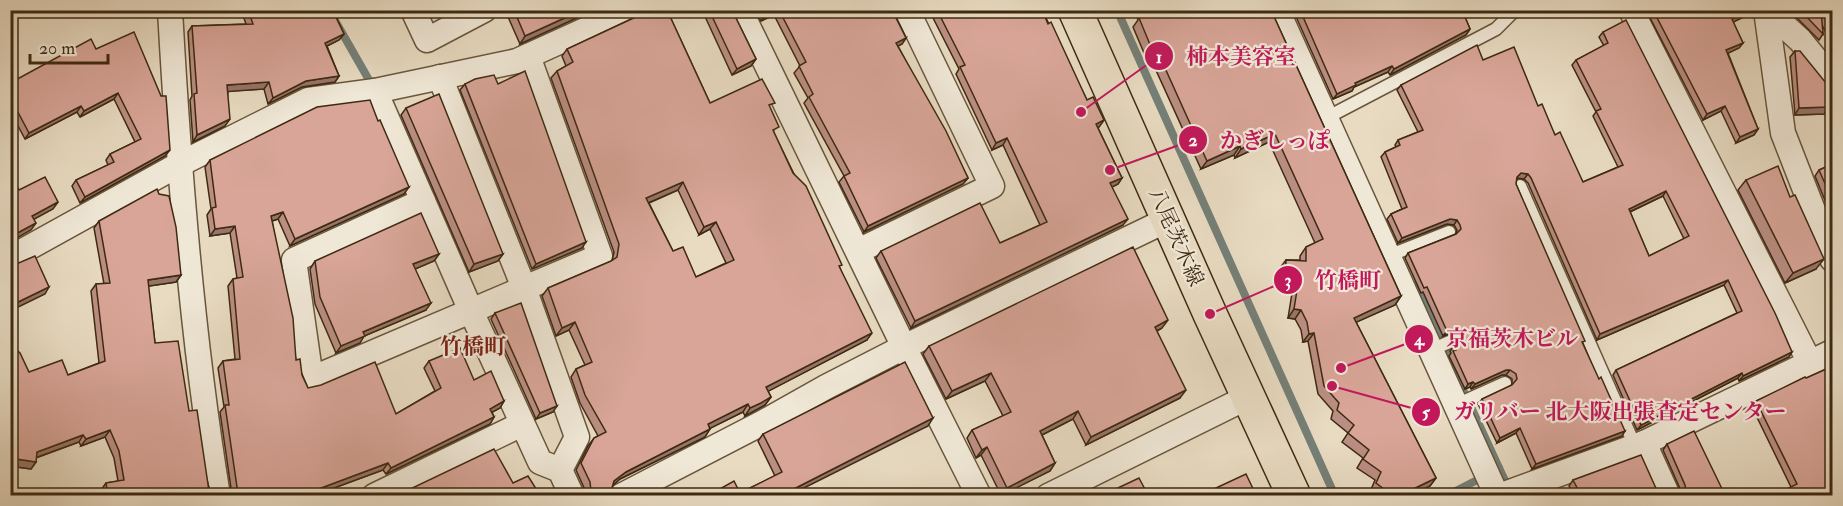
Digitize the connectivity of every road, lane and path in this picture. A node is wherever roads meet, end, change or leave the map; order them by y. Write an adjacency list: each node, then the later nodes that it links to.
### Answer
1 (170, 10): 17 (street)
2 (413, 10): 3 (street)
3 (484, 10)
4 (629, 10): 12 (street)
5 (740, 10): 22 (street)
6 (907, 10): 22 (street)
7 (1075, 10): 20 (main road, 八尾茨木線)
8 (1277, 10): 16 (street)
9 (1515, 10): 16 (lane)
10 (1631, 10): 30 (street)
11 (1766, 10): 14 (street); 25 (street)
12 (528, 56): 13 (street); 26 (street)
13 (440, 77): 15 (street); 26 (street)
14 (1833, 79)
15 (375, 90): 17 (street); 19 (street)
16 (1333, 115): 23 (street)
17 (178, 165): 24 (street); 38 (street)
18 (1520, 186): 35 (lane)
19 (423, 201): 27 (street); 27 (street)
20 (1168, 219): 28 (street); 32 (main road, 八尾茨木線)
21 (1449, 232): 23 (lane)
22 (858, 251): 28 (street)
23 (1396, 253): 33 (street)
24 (10, 258)
25 (1833, 259)
26 (524, 288): 27 (street); 36 (street)
27 (471, 311): 34 (street)
28 (904, 347): 41 (street); 42 (street)
29 (1833, 351): 30 (street)
30 (1809, 361): 35 (street)
31 (1505, 383): 33 (lane)
32 (1248, 397): 43 (street); 44 (main road, 八尾茨木線)
33 (1465, 401): 37 (street)
34 (522, 424): 36 (street); 39 (street)
35 (1640, 444): 37 (street); 45 (street)
36 (560, 470): 40 (street)
37 (1498, 488)
38 (218, 495)
39 (374, 495)
40 (572, 495)
41 (621, 495)
42 (979, 495)
43 (1048, 495)
44 (1294, 495)
45 (1668, 495)

